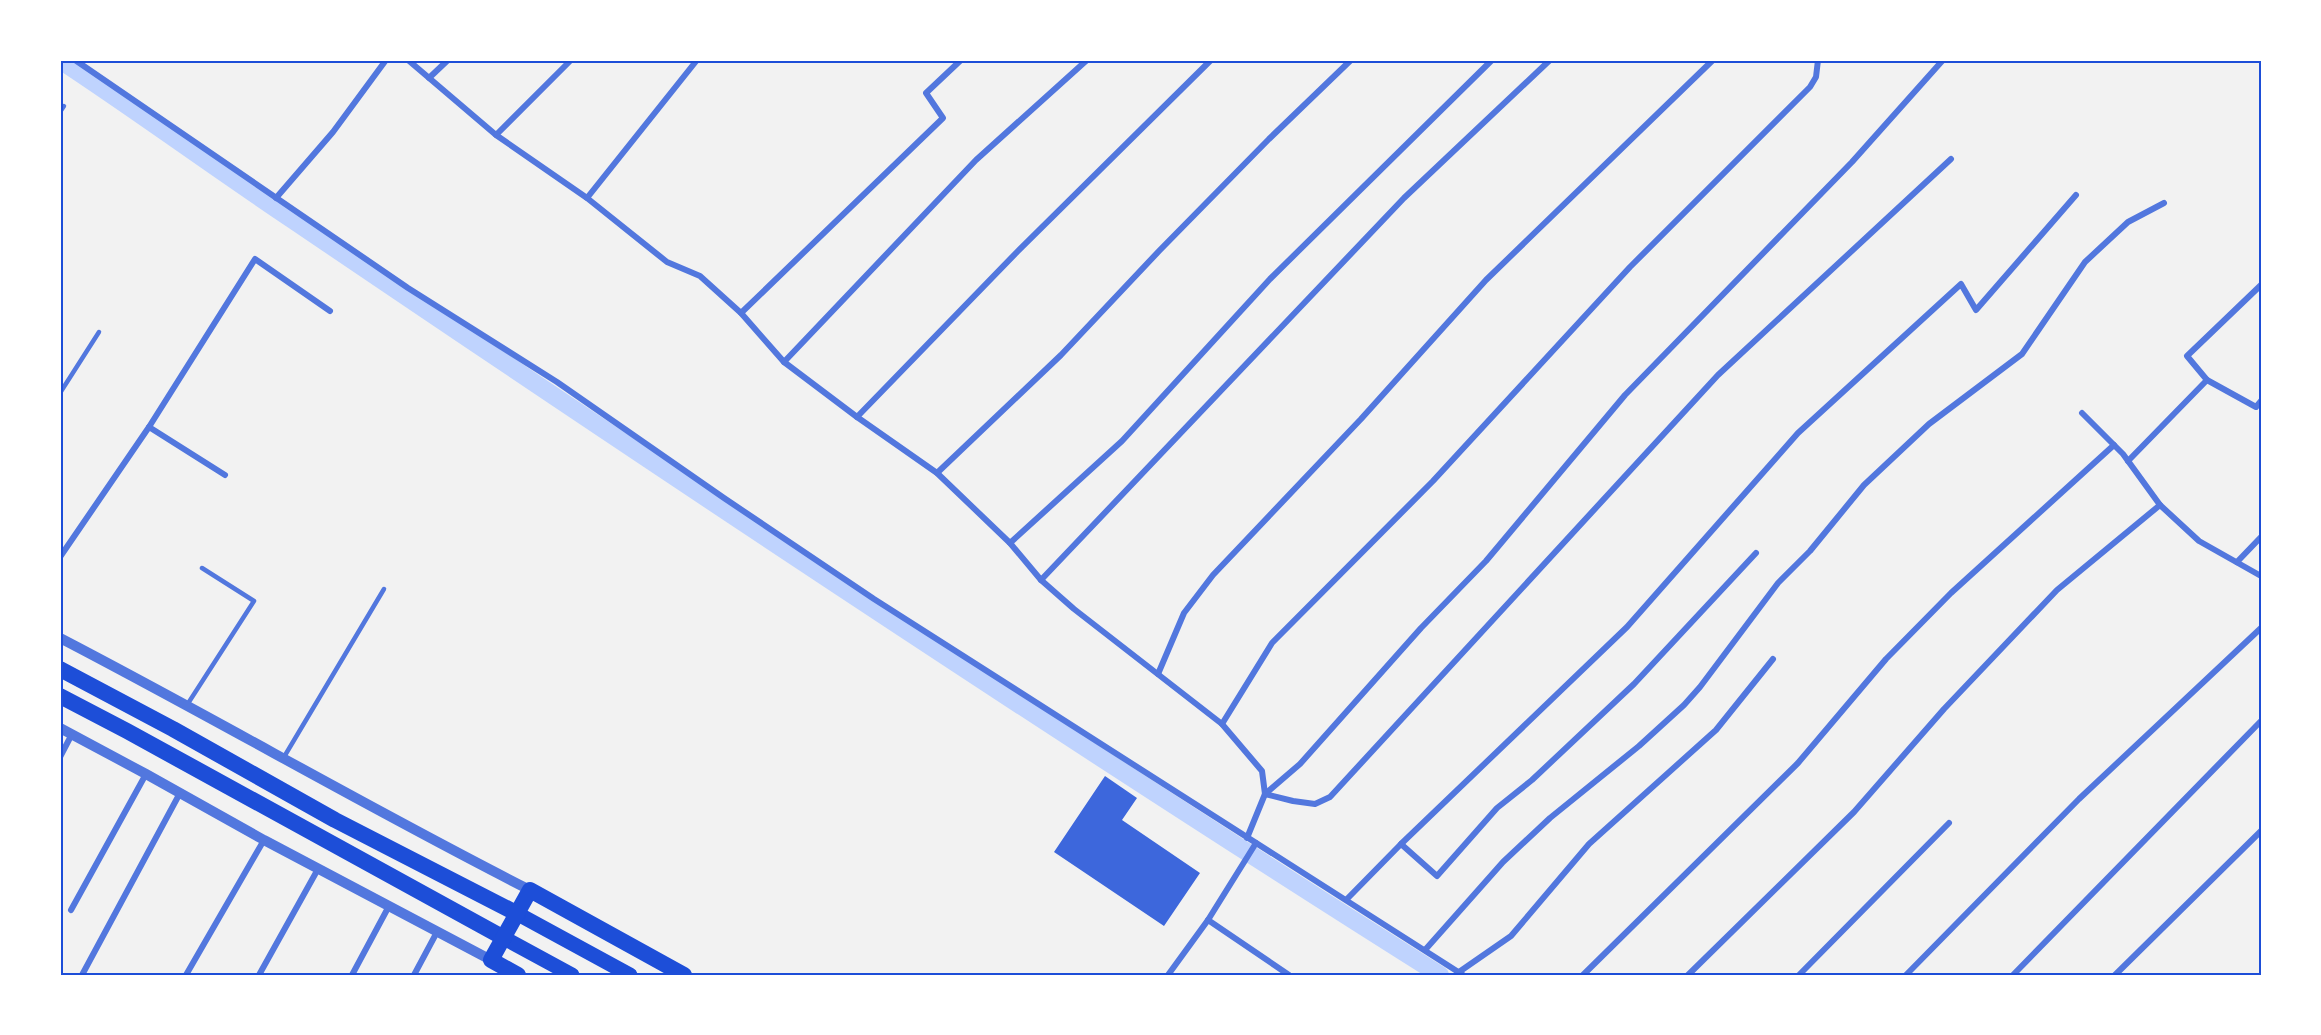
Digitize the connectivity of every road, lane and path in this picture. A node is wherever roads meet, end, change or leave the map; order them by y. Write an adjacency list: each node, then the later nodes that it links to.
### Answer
1 (75, 60): 22 (street)
2 (386, 60): 22 (street)
3 (408, 60): 16 (street)
4 (448, 60): 16 (street)
5 (572, 60): 19 (street)
6 (697, 60): 23 (street)
7 (961, 60): 27 (street)
8 (1087, 60): 29 (street)
9 (1211, 60): 34 (street)
10 (1351, 60): 38 (street)
11 (1492, 60): 42 (street)
12 (1550, 60): 48 (street)
13 (1713, 60): 54 (street)
14 (1818, 60): 58 (street)
15 (1943, 60): 65 (street)
16 (429, 78): 19 (street)
17 (64, 106): 18 (lane)
18 (60, 112)
19 (496, 135): 23 (street)
20 (1951, 159): 65 (street)
21 (2076, 195): 71 (street)
22 (276, 198): 68 (street)
23 (586, 198): 27 (street)
24 (2164, 203): 81 (street)
25 (2261, 285): 30 (street)
26 (330, 311): 35 (street)
27 (741, 314): 29 (street)
28 (99, 332): 31 (lane)
29 (784, 362): 34 (street)
30 (2207, 380): 32 (street); 37 (street)
31 (60, 393)
32 (2261, 401)
33 (2082, 413): 36 (street)
34 (857, 417): 38 (street)
35 (149, 427): 39 (street); 44 (street)
36 (2114, 445): 37 (street); 95 (street)
37 (2128, 461): 40 (street)
38 (937, 473): 42 (street)
39 (225, 475)
40 (2160, 505): 45 (street); 96 (street)
41 (2261, 537): 45 (street)
42 (1010, 543): 48 (street)
43 (1756, 553): 71 (street)
44 (60, 557)
45 (2237, 562): 47 (street)
46 (202, 568): 56 (lane)
47 (2261, 576)
48 (1041, 580): 54 (street)
49 (384, 589): 62 (lane)
50 (2261, 628): 98 (street)
51 (60, 638): 56 (street)
52 (1773, 659): 83 (street)
53 (60, 669): 77 (highway)
54 (1158, 674): 58 (street)
55 (60, 696): 80 (highway)
56 (188, 705): 62 (street)
57 (2261, 721): 99 (street)
58 (1222, 724): 65 (street)
59 (60, 728): 60 (street)
60 (72, 734): 61 (street); 63 (street)
61 (60, 757)
62 (283, 759): 73 (street)
63 (146, 774): 64 (street); 76 (street)
64 (180, 793): 69 (street); 84 (street)
65 (1265, 794): 68 (street)
66 (1949, 823): 97 (street)
67 (2261, 831): 100 (street)
68 (1247, 838): 70 (street)
69 (264, 840): 72 (street); 85 (street)
70 (1257, 843): 74 (street); 78 (street)
71 (1401, 844): 74 (street)
72 (318, 869): 75 (street); 86 (street)
73 (530, 890): 77 (highway); 92 (highway)
74 (1347, 899): 81 (street)
75 (389, 906): 79 (street); 87 (street)
76 (71, 910)
77 (518, 914): 80 (highway); 91 (main road)
78 (1208, 920): 93 (street); 94 (street)
79 (437, 932): 82 (street); 88 (street)
80 (504, 938): 82 (highway); 90 (main road)
81 (1425, 950): 83 (street)
82 (491, 960): 89 (highway)
83 (1461, 974)
84 (82, 975)
85 (186, 975)
86 (259, 975)
87 (352, 975)
88 (414, 975)
89 (518, 975)
90 (572, 975)
91 (630, 975)
92 (684, 975)
93 (1168, 975)
94 (1289, 975)
95 (1583, 975)
96 (1688, 975)
97 (1799, 975)
98 (1906, 975)
99 (2013, 975)
100 (2115, 975)

